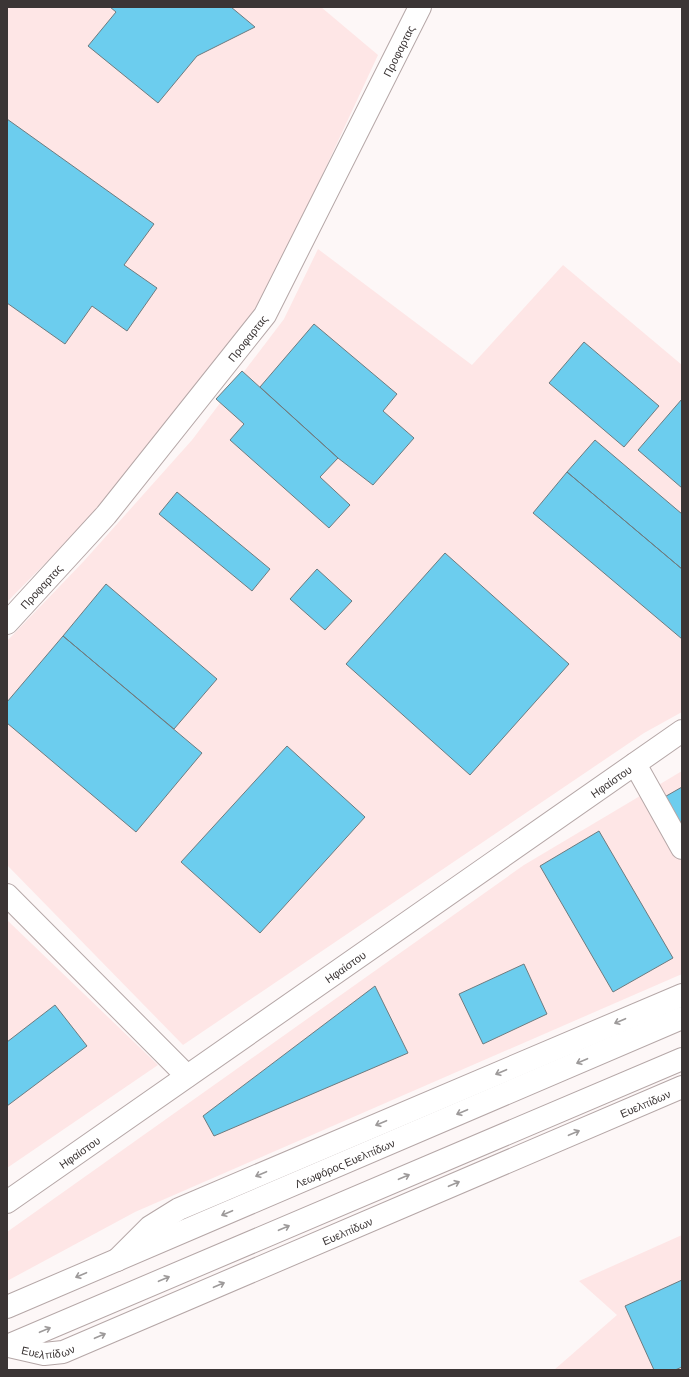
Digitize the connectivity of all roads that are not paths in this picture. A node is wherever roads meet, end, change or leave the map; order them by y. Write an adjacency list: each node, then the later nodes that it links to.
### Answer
1 (420, 7): 2 (street, Προφαρτας)
2 (7, 623)
3 (682, 731): 4 (street, Ηφαίστου)
4 (635, 764): 5 (street); 12 (street, Ηφαίστου)
5 (682, 848)
6 (7, 895): 12 (street)
7 (682, 995): 8 (street)
8 (645, 1011): 10 (street); 15 (street, one-way to 15)
9 (682, 1018): 10 (street, Λεωφόρος Ευελπίδων)
10 (652, 1031): 15 (street, Λεωφόρος Ευελπίδων, one-way to 15)
11 (682, 1059): 17 (street, one-way to 11)
12 (187, 1076): 14 (street, Ηφαίστου)
13 (682, 1086): 17 (street, Ευελπίδων, one-way to 13)
14 (7, 1202)
15 (117, 1260): 16 (street, Λεωφόρος Ευελπίδων, one-way to 16)
16 (7, 1307)
17 (8, 1346)

